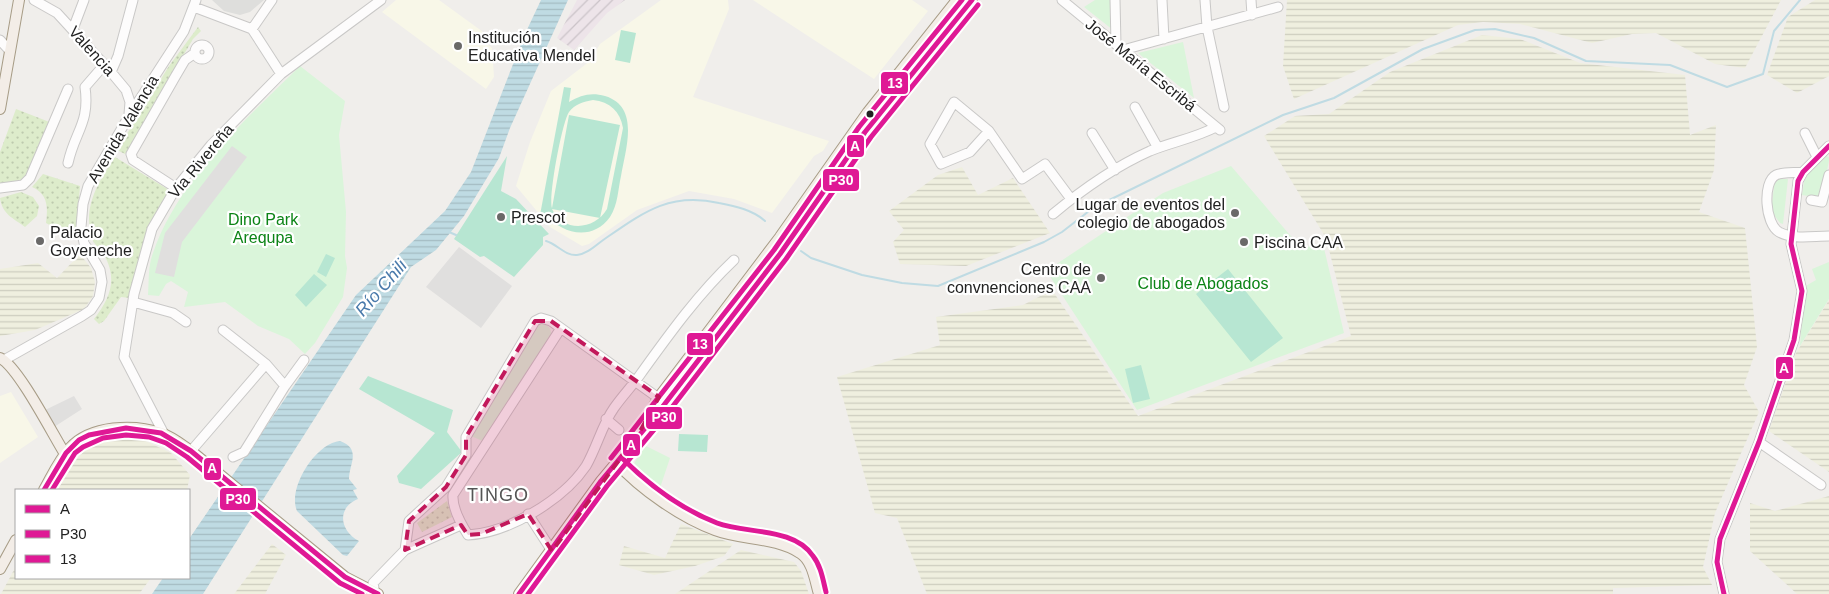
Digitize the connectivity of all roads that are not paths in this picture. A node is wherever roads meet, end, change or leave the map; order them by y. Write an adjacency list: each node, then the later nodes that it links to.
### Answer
1 (18, 0): 23 (main road)
2 (34, 0): 18 (street, Valencia)
3 (84, 0): 18 (street)
4 (133, 0): 25 (street)
5 (272, 0): 19 (street)
6 (381, 0): 26 (street, Via Rivereña)
7 (957, 0): 48 (main road)
8 (972, 0): 48 (main road)
9 (1062, 0): 22 (street, José María Escribá)
10 (1115, 0): 22 (street)
11 (1162, 0): 20 (street)
12 (1205, 0): 17 (street)
13 (1251, 0): 16 (street)
14 (195, 3): 19 (street); 31 (street, Avenida Valencia)
15 (1278, 7): 16 (street)
16 (1252, 15): 17 (street)
17 (1207, 27): 20 (street); 29 (street)
18 (73, 29): 25 (street, Valencia)
19 (252, 29): 26 (street)
20 (1164, 38): 22 (street)
21 (0, 40): 23 (street)
22 (1120, 47): 36 (street, José María Escribá)
23 (10, 51): 30 (main road)
24 (195, 53): 43 (street)
25 (108, 68): 31 (street, Valencia); 38 (street)
26 (281, 74): 43 (street, Via Rivereña)
27 (68, 89): 42 (street)
28 (1135, 107): 36 (street)
29 (1224, 107)
30 (0, 109)
31 (129, 116): 55 (street, Avenida Valencia)
32 (989, 132): 32 (street); 44 (street)
33 (1092, 133): 39 (street)
34 (1805, 133): 37 (street)
35 (1829, 146): 37 (street)
36 (1158, 148): 39 (street)
37 (1817, 158): 40 (street)
38 (68, 163)
39 (1115, 170): 44 (street)
40 (1803, 172): 49 (street); 49 (street)
41 (1829, 175): 45 (street)
42 (0, 188)
43 (176, 188): 51 (street, Via Rivereña)
44 (1071, 199): 46 (street)
45 (1811, 200)
46 (1053, 214)
47 (1829, 236): 49 (street)
48 (786, 237): 60 (main road)
49 (1791, 237): 64 (street)
50 (734, 260): 58 (street)
51 (133, 302): 52 (street); 63 (street, Via Rivereña)
52 (186, 322)
53 (561, 328): 58 (street); 65 (street); 68 (street)
54 (223, 330): 57 (street)
55 (2, 359): 67 (main road)
56 (304, 360): 59 (street)
57 (266, 364): 59 (street); 66 (street)
58 (634, 380): 60 (street); 61 (street)
59 (285, 386): 69 (street)
60 (662, 400): 70 (main road)
61 (606, 419): 62 (street); 75 (street)
62 (620, 430)
63 (164, 434): 66 (main road); 67 (main road)
64 (1760, 442): 71 (street); 84 (street)
65 (466, 450): 68 (street); 72 (street)
66 (191, 451): 81 (main road)
67 (65, 454): 73 (main road)
68 (480, 456): 74 (street)
69 (233, 457)
70 (617, 463): 79 (main road); 83 (main road)
71 (1821, 485)
72 (446, 487): 74 (street); 78 (street)
73 (45, 489)
74 (453, 495): 76 (street)
75 (528, 514): 76 (street); 79 (street)
76 (461, 525): 78 (street)
77 (15, 542): 80 (main road)
78 (404, 550): 81 (street)
79 (552, 551): 82 (main road)
80 (0, 569)
81 (376, 594)
82 (519, 594)
83 (819, 594)
84 (1724, 594)

